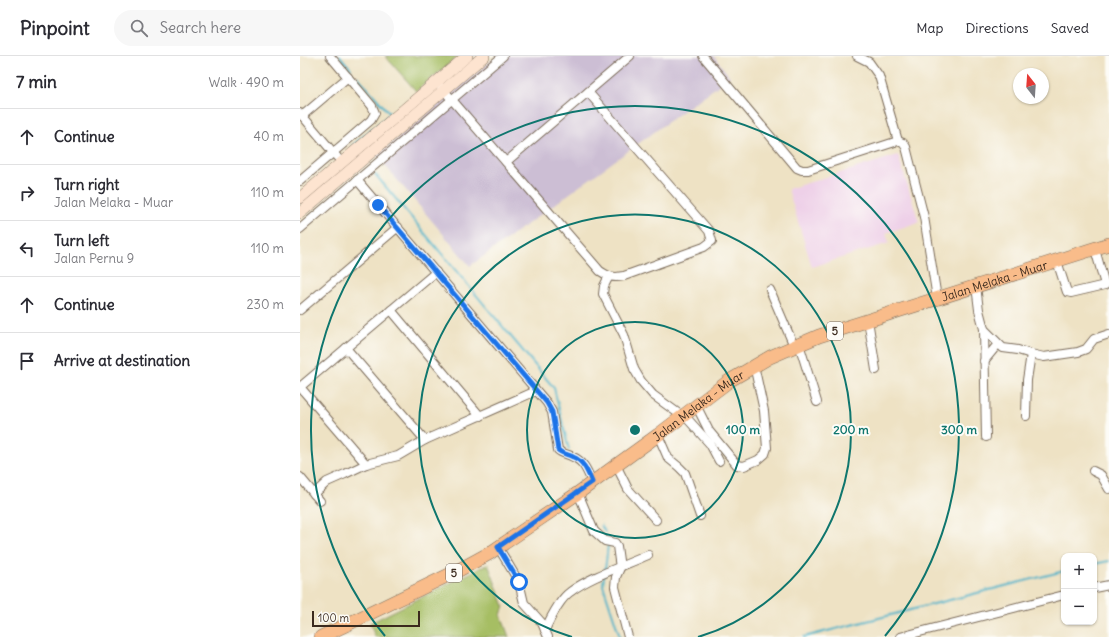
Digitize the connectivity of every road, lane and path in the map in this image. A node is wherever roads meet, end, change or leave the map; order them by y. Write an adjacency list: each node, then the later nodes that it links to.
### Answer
1 (330, 56): 8 (street)
2 (467, 56): 9 (street)
3 (484, 56): 10 (street)
4 (504, 56): 12 (street)
5 (630, 56): 11 (street)
6 (703, 56): 14 (street)
7 (857, 56): 14 (street)
8 (348, 77): 13 (street); 15 (street)
9 (436, 82): 10 (street); 16 (street)
10 (444, 91): 12 (street); 18 (street)
11 (588, 92): 17 (street); 29 (street)
12 (452, 100): 17 (street); 19 (street)
13 (301, 114): 15 (street)
14 (898, 141): 33 (street)
15 (334, 153): 16 (street); 20 (street)
16 (342, 162): 18 (street); 21 (street)
17 (506, 162): 29 (street)
18 (349, 171): 22 (street)
19 (357, 180): 23 (street); 24 (street)
20 (300, 182)
21 (300, 198)
22 (300, 213)
23 (398, 227): 28 (street); 34 (street)
24 (300, 229)
25 (1109, 244): 26 (main road, Jalan Melaka - Muar / 5)
26 (1095, 249): 27 (main road, Jalan Melaka - Muar / 5); 31 (street)
27 (1057, 261): 30 (main road, Jalan Melaka - Muar / 5); 31 (street)
28 (436, 272): 35 (street); 47 (street)
29 (608, 276): 51 (street)
30 (976, 286): 33 (main road, Jalan Melaka - Muar / 5); 37 (street)
31 (1107, 286)
32 (770, 290): 40 (street)
33 (937, 298): 36 (main road, Jalan Melaka - Muar / 5)
34 (300, 310)
35 (390, 310): 41 (street); 50 (street)
36 (868, 320): 40 (main road, Jalan Melaka - Muar / 5); 45 (street)
37 (984, 329): 39 (street); 43 (street)
38 (1109, 336): 42 (street)
39 (998, 344): 42 (street); 43 (street)
40 (797, 345): 44 (main road, Jalan Melaka - Muar / 5); 48 (street)
41 (346, 348): 46 (street); 55 (street)
42 (1031, 354): 52 (street)
43 (984, 361): 54 (street)
44 (754, 365): 49 (main road, Jalan Melaka - Muar / 5); 49 (street)
45 (876, 370)
46 (300, 387): 57 (street)
47 (536, 391): 50 (street); 61 (street)
48 (817, 402)
49 (696, 405): 51 (main road, Jalan Melaka - Muar / 5)
50 (480, 416): 55 (street)
51 (683, 416): 53 (main road, Jalan Melaka - Muar / 5); 56 (street)
52 (1026, 416)
53 (658, 435): 58 (main road, Jalan Melaka - Muar / 5); 66 (street)
54 (986, 437)
55 (425, 440): 57 (street)
56 (719, 461)
57 (366, 464): 64 (street)
58 (616, 465): 61 (main road, Jalan Melaka - Muar / 5); 67 (street)
59 (1093, 471): 62 (street)
60 (300, 477): 64 (street)
61 (592, 482): 63 (main road, Jalan Melaka - Muar / 5)
62 (1109, 489)
63 (578, 493): 68 (main road, Jalan Melaka - Muar / 5); 70 (street)
64 (314, 494): 65 (street)
65 (320, 501)
66 (700, 516)
67 (656, 520)
68 (498, 547): 74 (street); 75 (main road, Jalan Melaka - Muar / 5)
69 (648, 555): 70 (street)
70 (616, 569): 74 (street); 76 (street)
71 (1109, 585): 72 (street)
72 (1097, 587)
73 (1061, 596): 77 (street)
74 (546, 634)
75 (321, 637)
76 (628, 637)
77 (900, 637)

